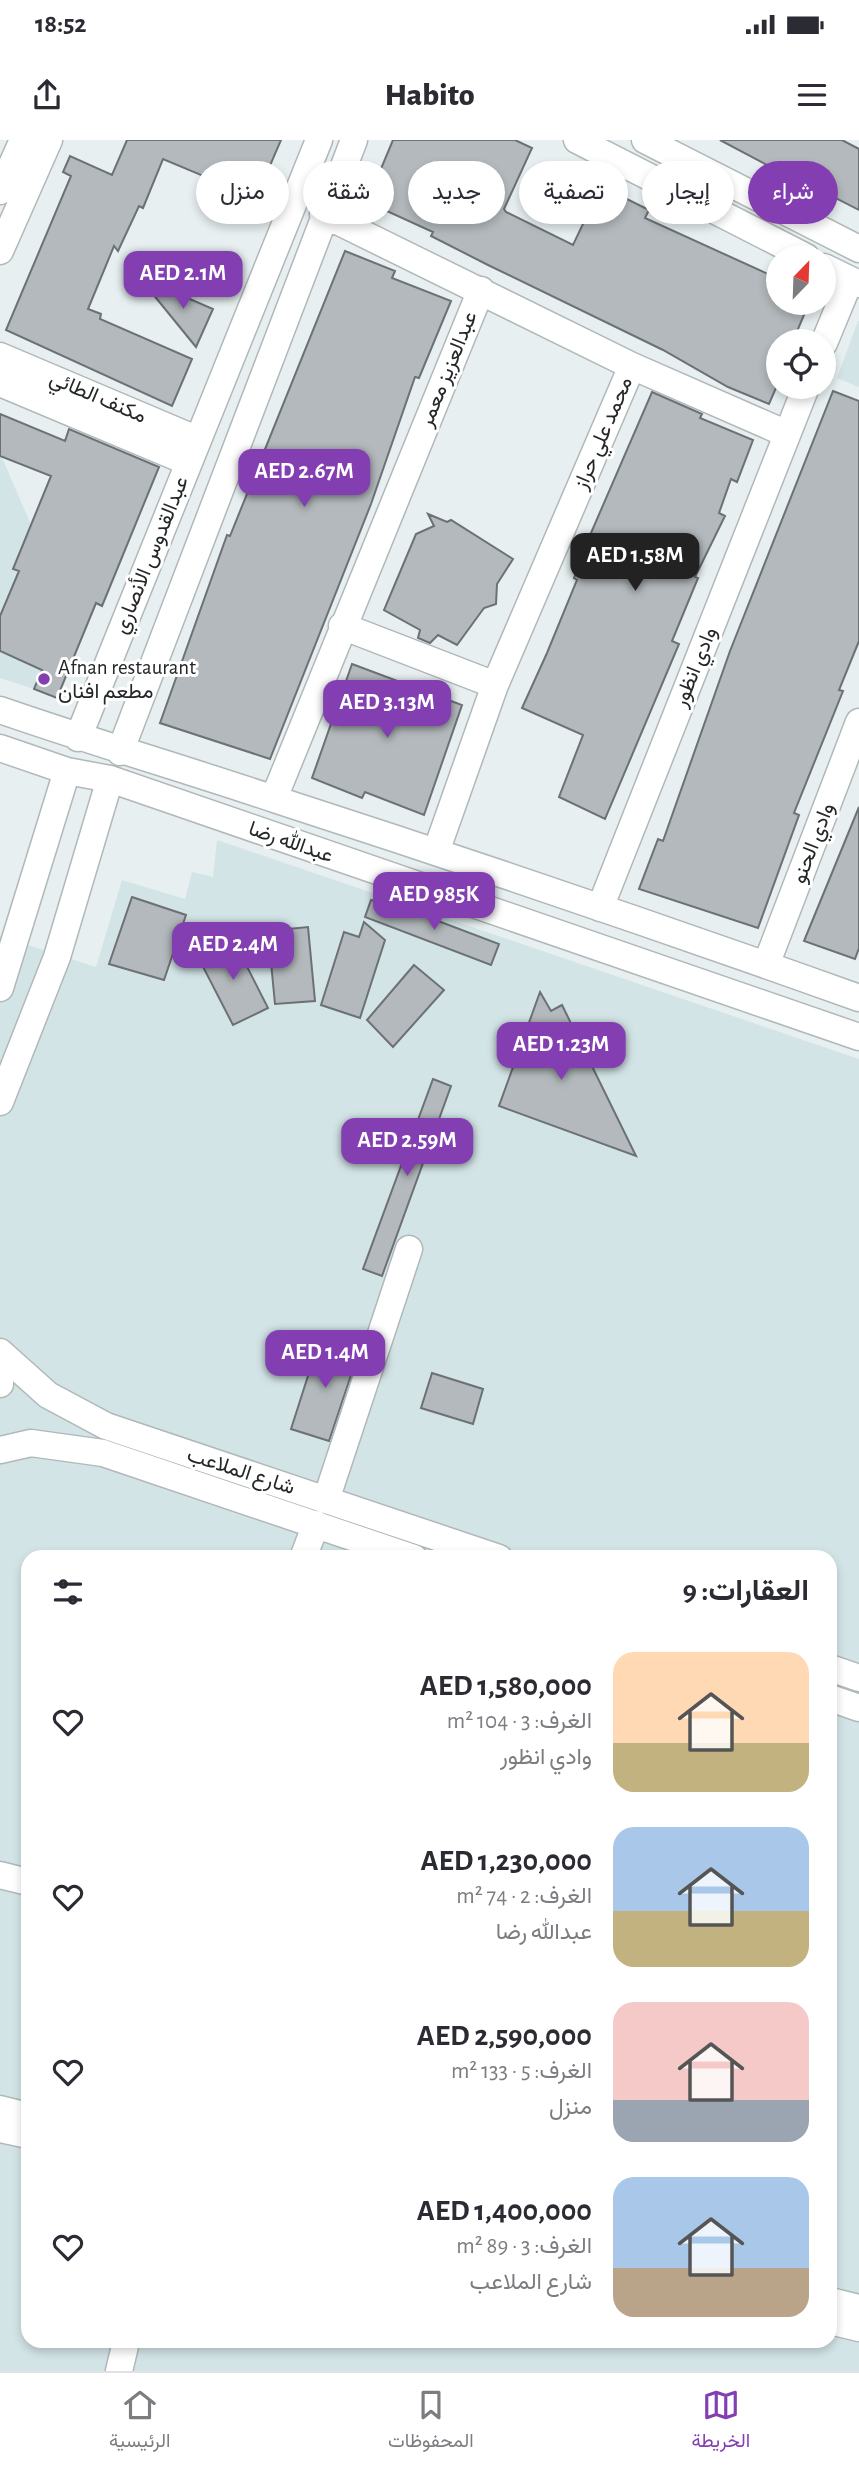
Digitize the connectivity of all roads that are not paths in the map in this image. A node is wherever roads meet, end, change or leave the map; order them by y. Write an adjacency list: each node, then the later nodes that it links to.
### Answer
1 (23, 140): 8 (street)
2 (49, 140): 13 (street)
3 (319, 140): 23 (street, عبدالقدوس الأنصاري)
4 (354, 140): 7 (street, عبدالقدوس الأنصاري)
5 (577, 140): 11 (street)
6 (645, 140): 12 (street)
7 (345, 161)
8 (0, 191)
9 (319, 224): 30 (street, عبدالقدوس الأنصاري)
10 (344, 224): 16 (street)
11 (783, 245)
12 (859, 249)
13 (0, 251)
14 (836, 273): 15 (street)
15 (855, 282): 17 (street)
16 (481, 290): 19 (street); 24 (street, عبدالعزيز معمر)
17 (831, 329)
18 (0, 356): 23 (street, مكنف الطائي)
19 (632, 366): 22 (street); 25 (street, محمد علي حراز)
20 (0, 383): 23 (street, مكنف الطائي)
21 (801, 399): 22 (street, وادي انظور)
22 (787, 434): 35 (street, وادي انظور)
23 (192, 450): 28 (street, عبدالقدوس الأنصاري)
24 (342, 626): 25 (street); 33 (street, عبدالعزيز معمر)
25 (495, 685): 34 (street, محمد علي حراز)
26 (0, 710): 28 (street, عبدالله رضا)
27 (859, 722): 36 (street, وادي الحنو)
28 (78, 738): 30 (street, عبدالله رضا)
29 (0, 748): 31 (street, عبدالله رضا)
30 (120, 752): 33 (street, عبدالله رضا)
31 (67, 771): 32 (street, عبدالله رضا); 37 (street)
32 (110, 779): 39 (street, عبدالله رضا); 40 (street)
33 (274, 798): 34 (street, عبدالله رضا)
34 (436, 852): 35 (street, عبدالله رضا)
35 (600, 908): 36 (street, عبدالله رضا)
36 (766, 965): 38 (street, عبدالله رضا)
37 (0, 988)
38 (859, 998)
39 (859, 1037)
40 (0, 1102)
41 (409, 1249): 46 (street)
42 (0, 1352): 46 (street, شارع الملاعب)
43 (0, 1374): 44 (street)
44 (0, 1384)
45 (0, 1450): 47 (street, شارع الملاعب)
46 (326, 1500): 50 (street, شارع الملاعب)
47 (316, 1524): 48 (street); 49 (street, شارع الملاعب)
48 (306, 1550)
49 (391, 1550)
50 (475, 1550)
51 (837, 1670): 52 (street)
52 (859, 1678)
53 (837, 1700): 54 (street)
54 (859, 1708)
55 (0, 1875): 56 (street)
56 (21, 1880)
57 (0, 2109): 58 (street)
58 (21, 2114)
59 (0, 2129): 60 (street)
60 (21, 2134)
61 (837, 2303): 62 (street)
62 (859, 2308)
63 (837, 2323): 64 (street)
64 (859, 2328)
65 (125, 2348): 66 (street)
66 (120, 2371)

